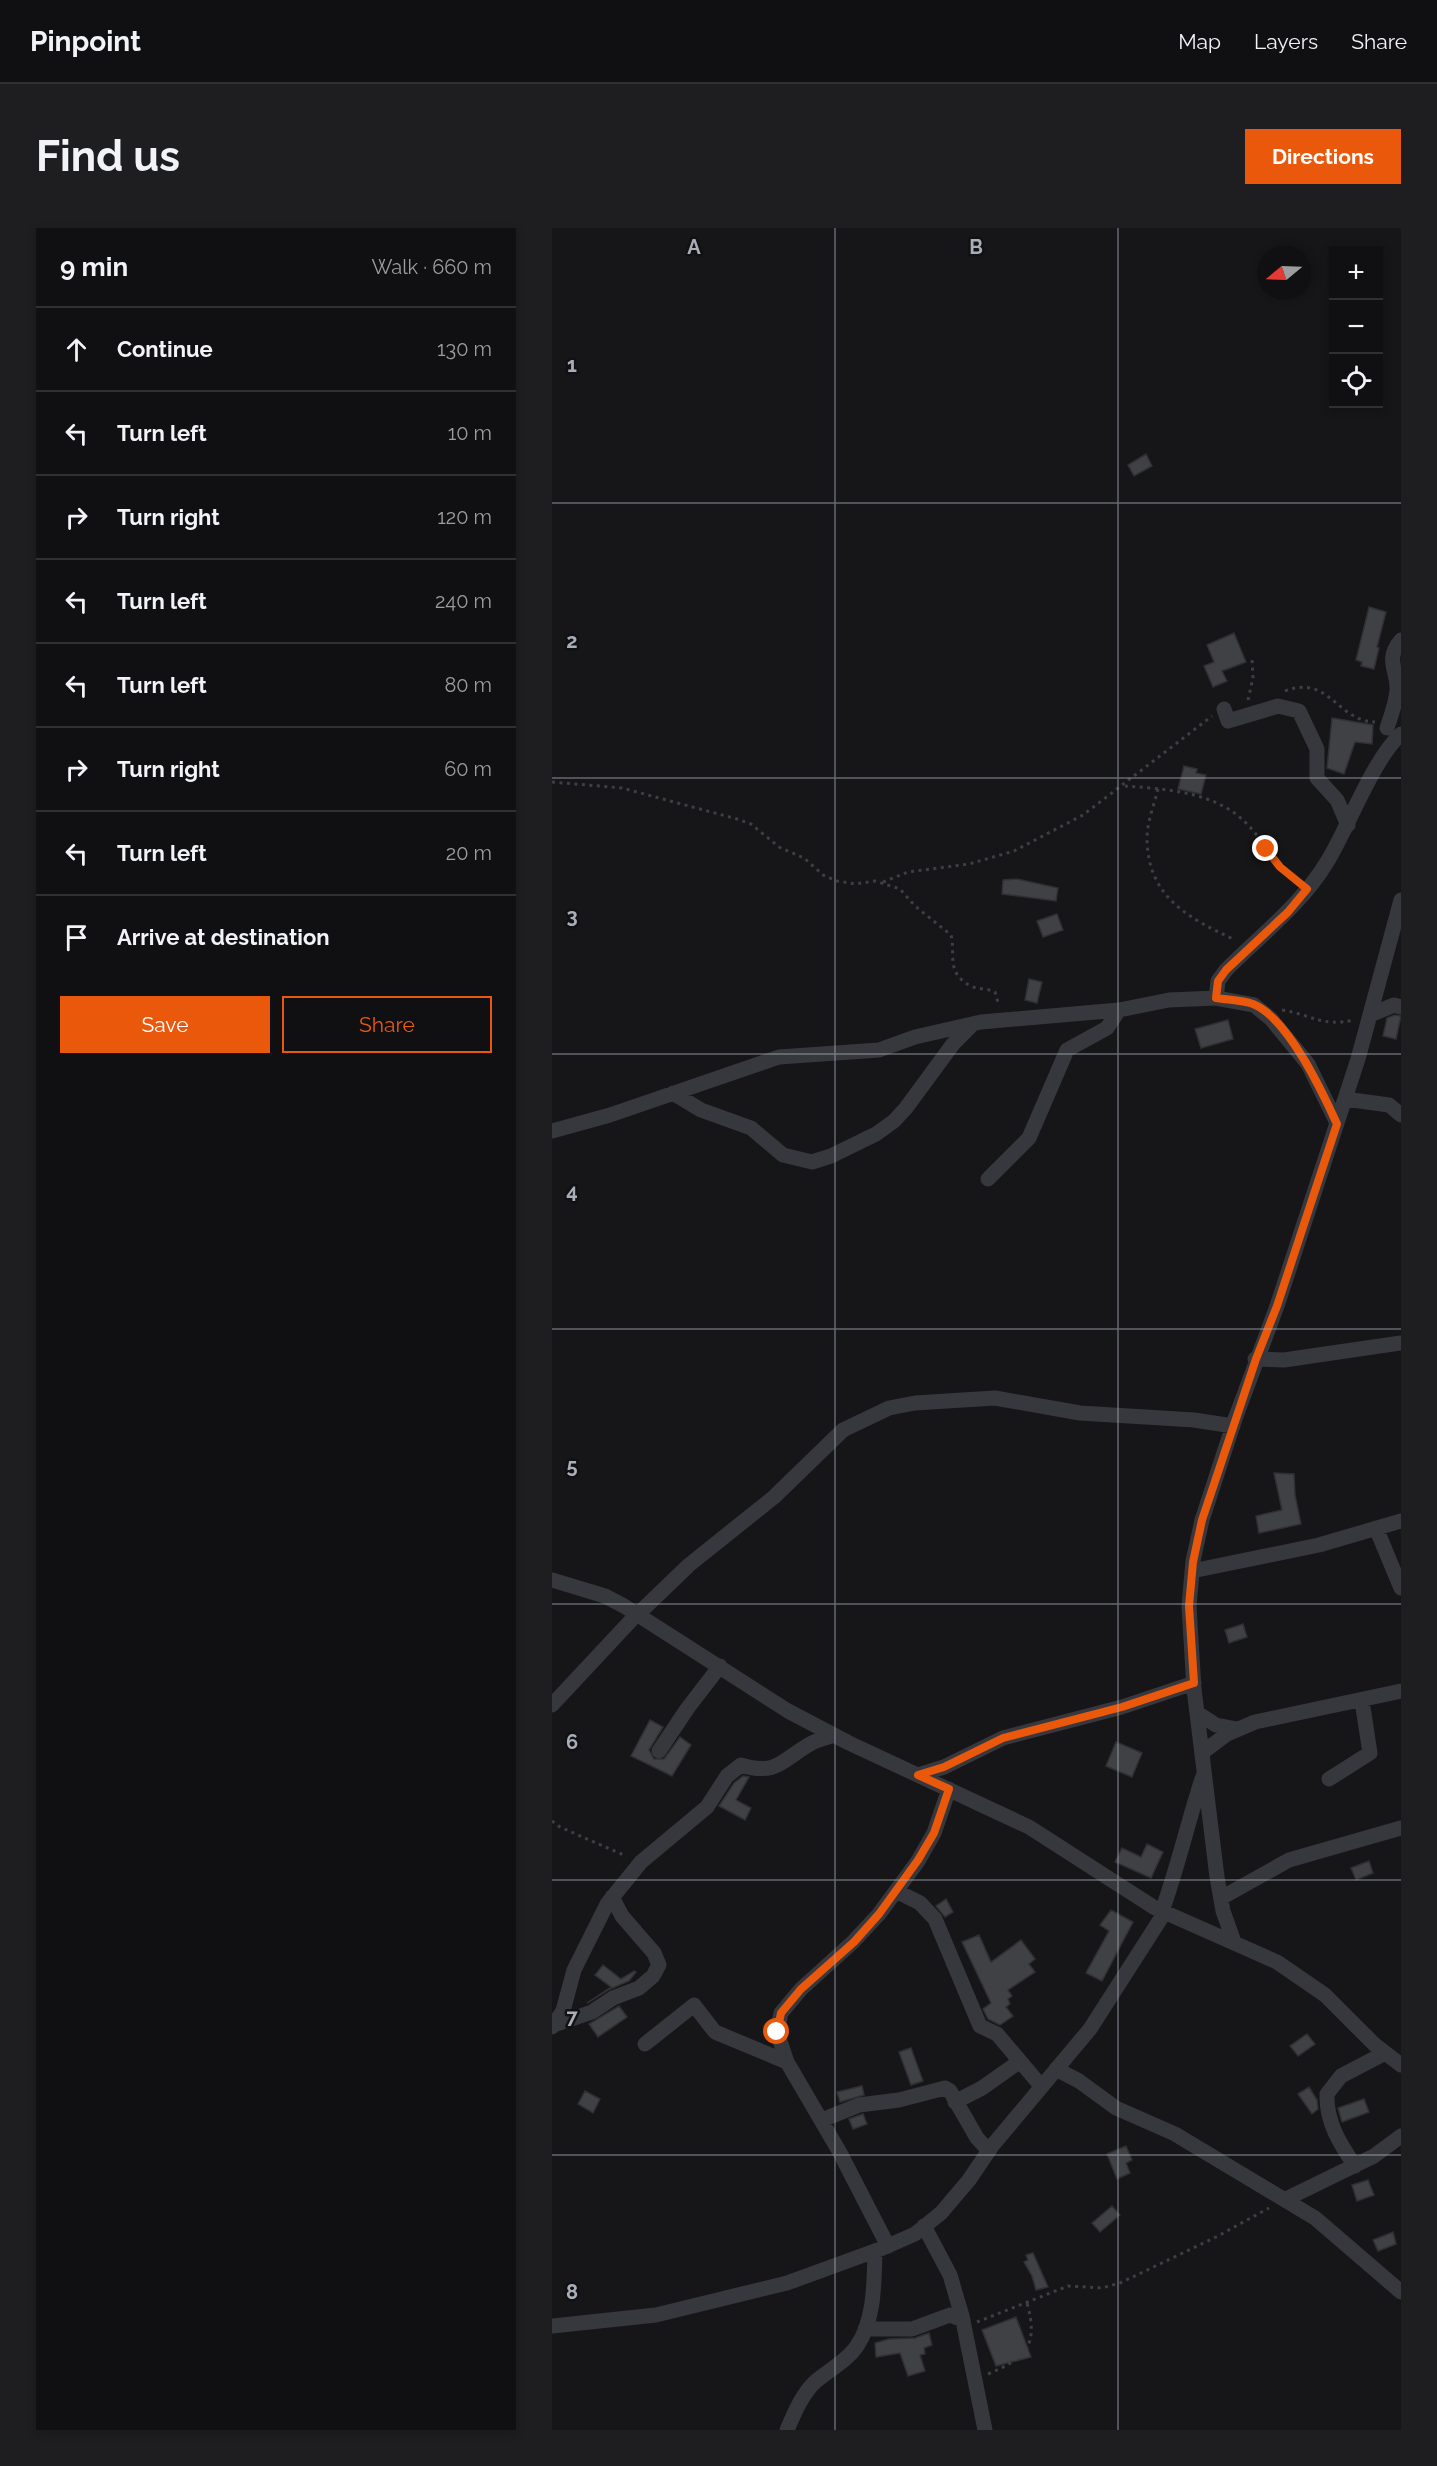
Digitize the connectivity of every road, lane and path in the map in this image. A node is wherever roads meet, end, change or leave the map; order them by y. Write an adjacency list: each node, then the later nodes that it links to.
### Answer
1 (1401, 640): 7 (street)
2 (1252, 659): 5 (path)
3 (1282, 692): 7 (path)
4 (1255, 701): 5 (path)
5 (1247, 702): 6 (path)
6 (1224, 709): 9 (path); 11 (street)
7 (1394, 731): 11 (street)
8 (552, 782): 12 (path)
9 (1124, 786): 10 (path); 12 (path)
10 (1158, 789): 13 (path); 15 (path)
11 (1348, 825): 13 (street)
12 (884, 882): 21 (path)
13 (1307, 889): 15 (street)
14 (1401, 900): 20 (street)
15 (1250, 947): 16 (street)
16 (1216, 998): 17 (street); 19 (street)
17 (1254, 1005): 20 (path); 26 (street)
18 (1401, 1007): 20 (street)
19 (1119, 1010): 21 (street); 28 (street)
20 (1370, 1016): 24 (street)
21 (1002, 1020): 22 (street)
22 (973, 1024): 23 (street); 23 (street)
23 (673, 1093): 27 (street)
24 (1345, 1099): 25 (street); 26 (street)
25 (1401, 1115)
26 (1337, 1124): 30 (street)
27 (552, 1131)
28 (988, 1179)
29 (1401, 1343): 30 (street)
30 (1256, 1359): 31 (street)
31 (1233, 1426): 34 (street); 37 (street)
32 (1401, 1521): 33 (street)
33 (1376, 1528): 34 (street); 36 (street)
34 (1192, 1571): 39 (street)
35 (552, 1580): 37 (street)
36 (1401, 1588)
37 (638, 1614): 38 (street); 42 (street)
38 (720, 1666): 45 (street); 46 (street)
39 (1194, 1683): 43 (street); 49 (street)
40 (1401, 1691): 41 (street)
41 (1362, 1701): 44 (street); 50 (street)
42 (552, 1705)
43 (1199, 1714): 44 (street); 47 (street)
44 (1237, 1729): 47 (street)
45 (833, 1735): 49 (street); 54 (street)
46 (659, 1751)
47 (1203, 1752): 48 (street)
48 (1205, 1771): 57 (street); 58 (street)
49 (918, 1775): 51 (street)
50 (1329, 1779)
51 (949, 1789): 55 (street); 58 (street)
52 (552, 1821): 54 (path)
53 (1401, 1828): 57 (street)
54 (641, 1862): 56 (street)
55 (896, 1891): 63 (street); 64 (street)
56 (612, 1897): 60 (street); 60 (street)
57 (1221, 1898): 59 (street)
58 (1163, 1911): 59 (street); 66 (street)
59 (1234, 1942): 62 (street)
60 (553, 2026)
61 (645, 2044): 63 (street)
62 (1385, 2053): 65 (street); 72 (street)
63 (787, 2062): 69 (street)
64 (1019, 2062): 67 (street); 68 (street)
65 (1401, 2066)
66 (1056, 2069): 67 (street); 73 (street)
67 (1041, 2086): 71 (street)
68 (955, 2102): 69 (street); 71 (street)
69 (822, 2120): 75 (street)
70 (1401, 2136): 72 (street)
71 (989, 2151): 74 (street)
72 (1355, 2166): 73 (street)
73 (1286, 2199): 76 (street); 77 (path)
74 (924, 2226): 75 (street); 78 (street)
75 (882, 2248): 79 (street); 80 (street)
76 (1401, 2292)
77 (1027, 2303): 78 (path); 81 (path)
78 (963, 2323): 80 (street); 81 (street)
79 (552, 2326)
80 (865, 2329): 82 (street)
81 (975, 2379): 83 (street)
82 (787, 2430)
83 (985, 2430)

